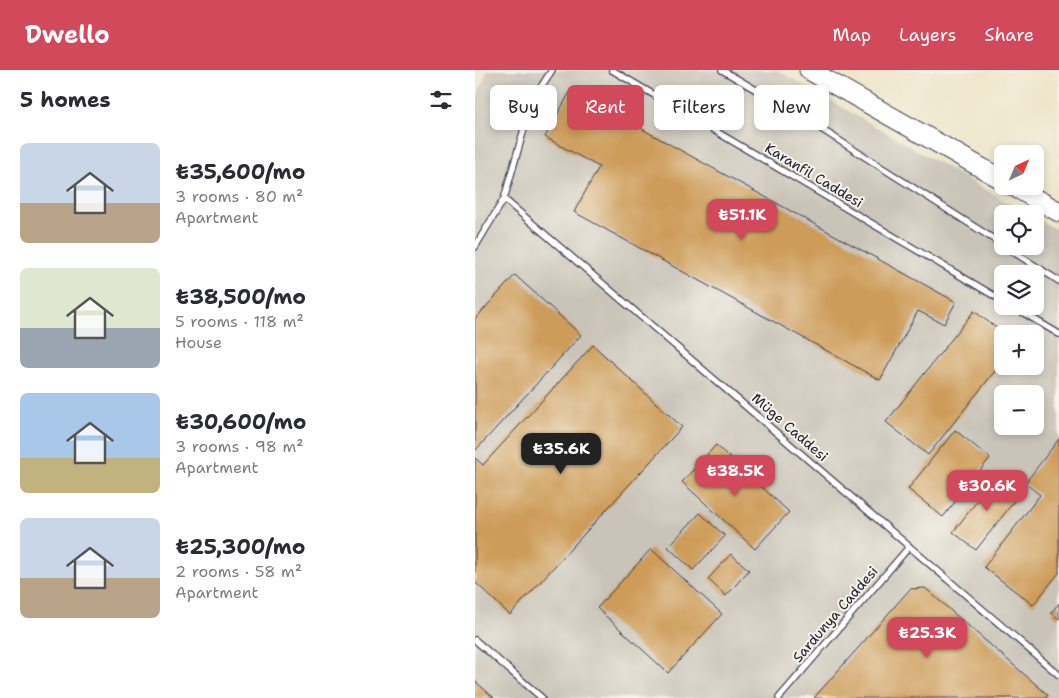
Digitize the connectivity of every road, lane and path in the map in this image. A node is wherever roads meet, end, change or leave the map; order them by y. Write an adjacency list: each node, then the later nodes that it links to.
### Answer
1 (552, 70): 7 (lane)
2 (612, 70): 13 (lane, Karanfil Caddesi)
3 (722, 70): 9 (lane)
4 (809, 70): 5 (main road)
5 (994, 175)
6 (1029, 195): 8 (main road)
7 (504, 199): 10 (lane); 16 (lane, Müge Caddesi)
8 (1059, 212)
9 (994, 240)
10 (475, 247)
11 (1017, 255): 12 (lane)
12 (1059, 282)
13 (994, 296)
14 (1027, 315): 15 (lane)
15 (1059, 334)
16 (909, 547): 18 (lane, Müge Caddesi); 20 (lane, Sardunya Caddesi)
17 (475, 640): 19 (lane)
18 (1059, 675)
19 (543, 698)
20 (779, 698)

